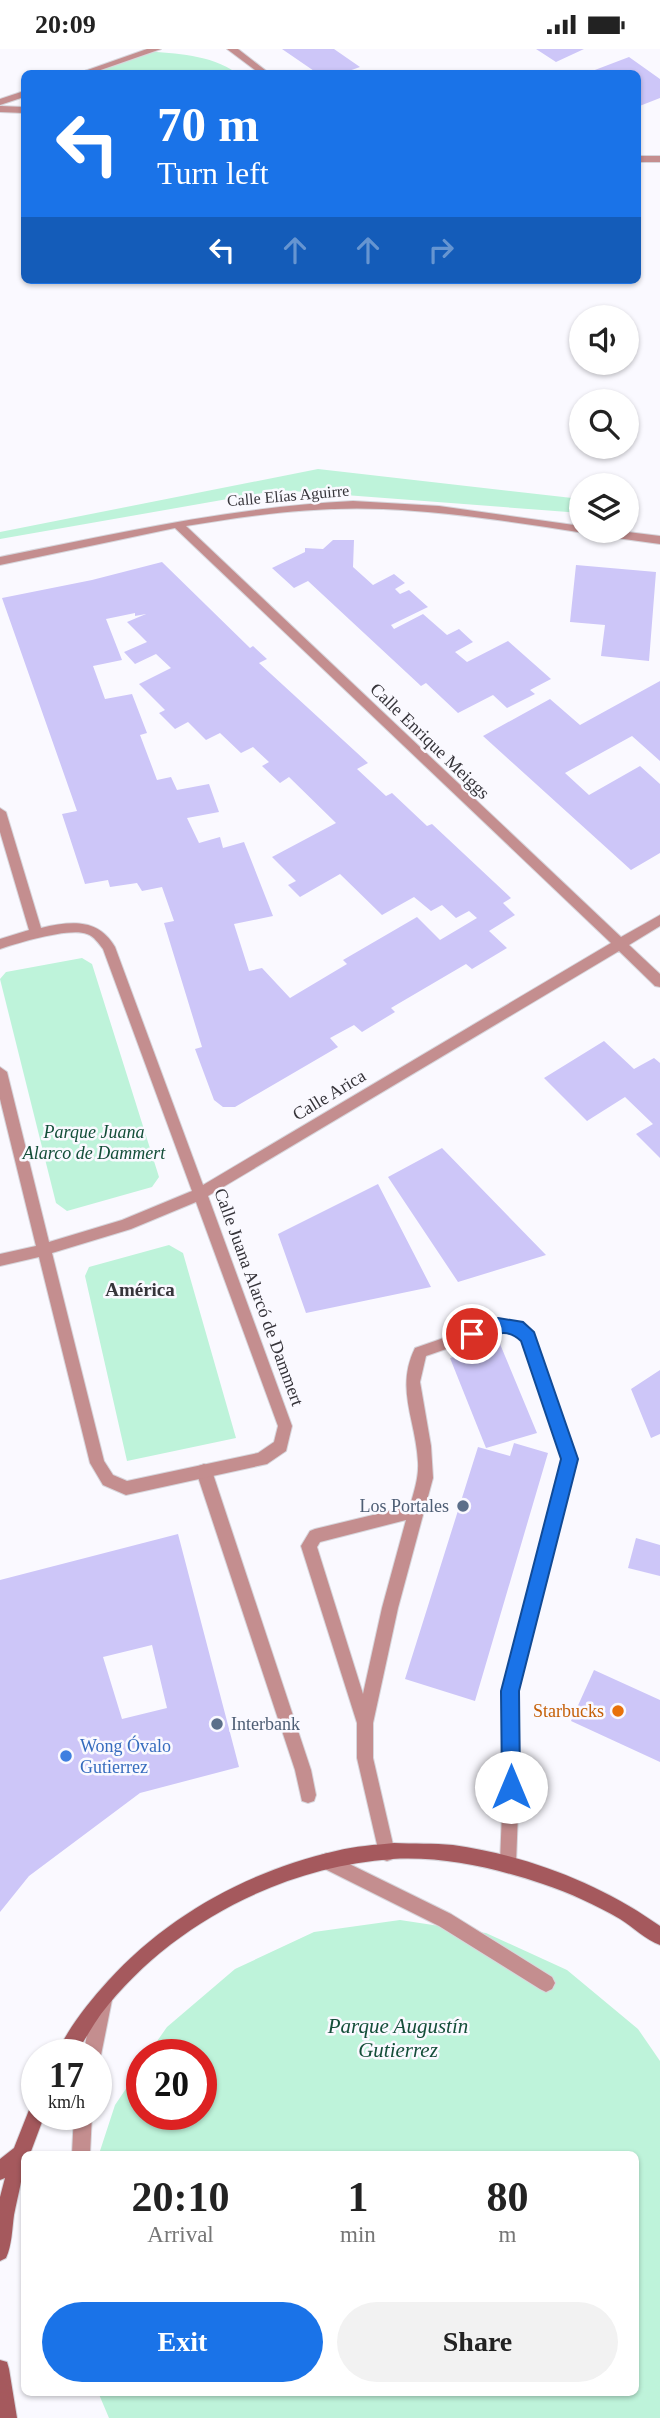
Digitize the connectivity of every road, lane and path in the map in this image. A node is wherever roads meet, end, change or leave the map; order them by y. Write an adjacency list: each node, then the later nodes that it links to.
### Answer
1 (156, 49): 3 (street)
2 (232, 49): 4 (street)
3 (93, 70)
4 (260, 70)
5 (21, 95): 6 (street)
6 (0, 102)
7 (0, 109): 8 (street)
8 (21, 110)
9 (641, 159): 10 (street)
10 (660, 159)
11 (177, 524): 12 (street, Calle Elías Aguirre); 15 (street, Calle Elías Aguirre); 20 (street, Calle Enrique Meiggs)
12 (569, 528)
13 (639, 537): 14 (street, Calle Elías Aguirre)
14 (660, 540)
15 (0, 561)
16 (0, 812): 18 (street)
17 (660, 920): 20 (street, Calle Arica)
18 (37, 935): 19 (street, Calle Juana Alarcó de Dammert); 23 (street, Calle Juana Alarcó de Dammert)
19 (0, 944)
20 (619, 944): 21 (street, Calle Enrique Meiggs); 23 (street, Calle Arica)
21 (660, 982)
22 (0, 1072): 24 (street, Calle Juana Alarcó de Dammert)
23 (200, 1194): 24 (street, Calle Arica); 26 (street, Calle Juana Alarcó de Dammert)
24 (45, 1250): 25 (street, Calle Arica); 26 (street, Calle Juana Alarcó de Dammert)
25 (0, 1260)
26 (204, 1471): 29 (street)
27 (416, 1511): 28 (street); 28 (street); 32 (street)
28 (365, 1723): 30 (street)
29 (308, 1795)
30 (387, 1853): 31 (main road); 32 (main road)
31 (327, 1861): 34 (street); 35 (main road)
32 (508, 1863): 33 (main road)
33 (658, 1933)
34 (546, 1983)
35 (103, 2000): 36 (main road); 37 (street)
36 (76, 2039)
37 (95, 2039)
38 (29, 2130): 41 (main road)
39 (82, 2130): 40 (street)
40 (80, 2151)
41 (19, 2155): 42 (main road); 43 (main road)
42 (0, 2171)
43 (0, 2252)
44 (0, 2369): 45 (main road)
45 (8, 2418)

